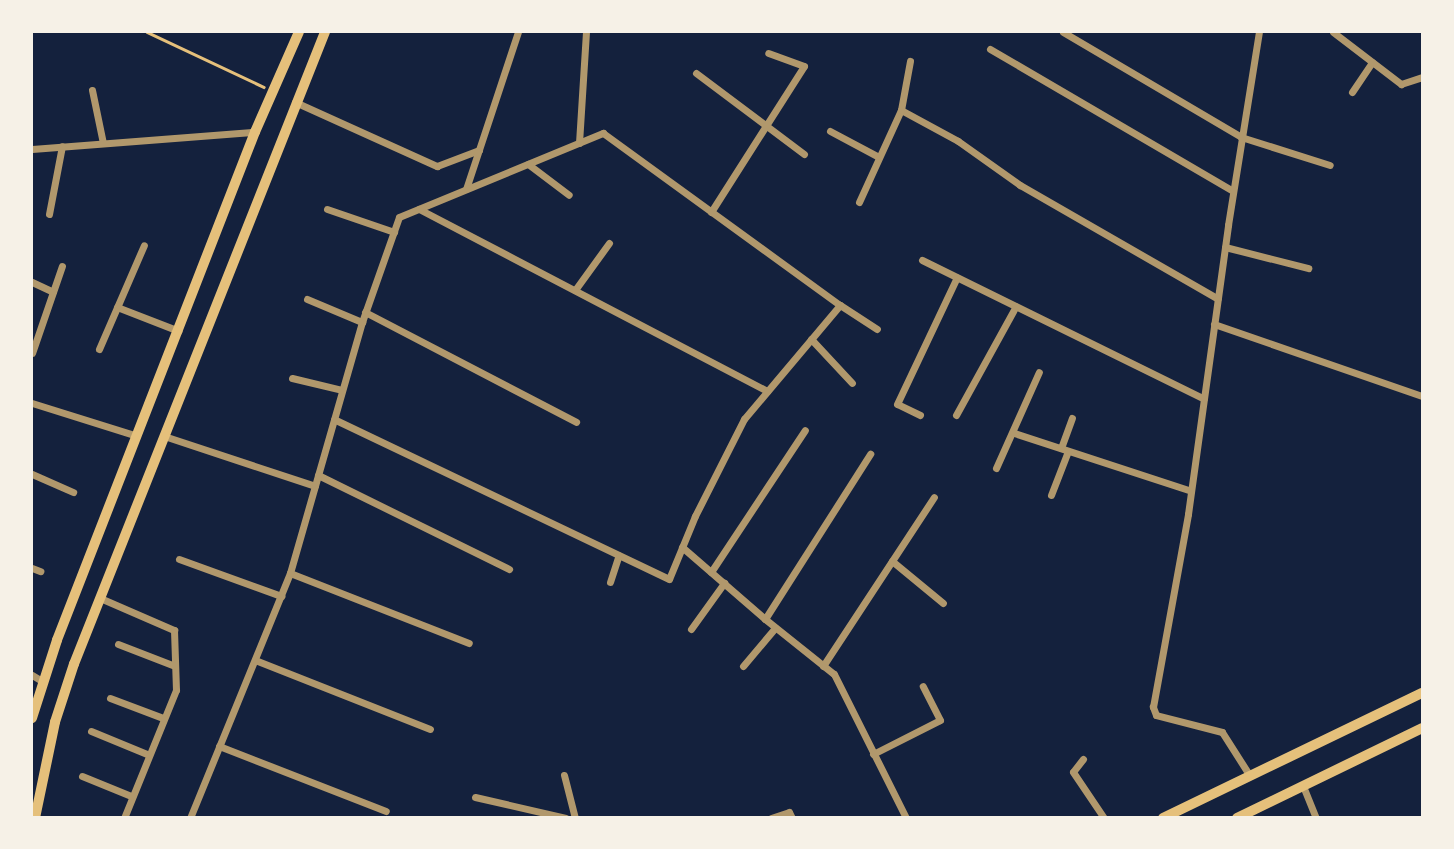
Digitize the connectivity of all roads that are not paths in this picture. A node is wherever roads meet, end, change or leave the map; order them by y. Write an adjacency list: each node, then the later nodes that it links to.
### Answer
1 (299, 32): 15 (main road)
2 (325, 32): 17 (main road)
3 (518, 32): 27 (street)
4 (586, 32): 24 (street)
5 (1063, 32): 22 (street)
6 (1259, 32): 22 (street)
7 (1333, 32): 11 (street)
8 (990, 49): 33 (street)
9 (768, 53): 19 (street)
10 (910, 61): 18 (street)
11 (1372, 62): 13 (street); 16 (street)
12 (696, 73): 19 (street)
13 (1423, 77)
14 (92, 90): 23 (street)
15 (273, 91): 17 (main road); 21 (main road)
16 (1352, 92)
17 (295, 102): 27 (street); 81 (main road)
18 (901, 110): 29 (street); 52 (street)
19 (766, 125): 28 (street); 38 (street)
20 (830, 131): 29 (street)
21 (255, 132): 23 (street); 60 (main road)
22 (1241, 137): 31 (street); 33 (street)
23 (103, 143): 25 (street)
24 (579, 143): 30 (street); 38 (street)
25 (62, 146): 26 (street); 39 (street)
26 (32, 149)
27 (479, 150): 32 (street)
28 (804, 154)
29 (879, 157): 35 (street)
30 (528, 164): 32 (street); 34 (street)
31 (1330, 165)
32 (466, 189): 37 (street)
33 (1233, 191): 43 (street)
34 (569, 195)
35 (859, 202)
36 (327, 209): 40 (street)
37 (419, 209): 40 (street); 49 (street)
38 (711, 212): 53 (street)
39 (49, 214)
40 (394, 232): 56 (street)
41 (609, 243): 49 (street)
42 (144, 246): 55 (street)
43 (1225, 247): 46 (street); 52 (street)
44 (922, 260): 47 (street)
45 (62, 266): 50 (street)
46 (1308, 268)
47 (957, 277): 54 (street); 73 (street)
48 (32, 282): 50 (street)
49 (575, 290): 69 (street)
50 (53, 292): 62 (street)
51 (307, 299): 57 (street)
52 (1218, 299): 58 (street)
53 (840, 304): 59 (street); 61 (street)
54 (1016, 306): 71 (street); 74 (street)
55 (117, 307): 60 (street); 63 (street)
56 (365, 312): 57 (street); 77 (street)
57 (362, 322): 68 (street)
58 (1214, 324): 70 (street); 71 (street)
59 (877, 329)
60 (179, 331): 80 (main road)
61 (811, 339): 67 (street); 69 (street)
62 (33, 344): 64 (street)
63 (99, 349)
64 (32, 354)
65 (1039, 372): 79 (street)
66 (292, 378): 68 (street)
67 (852, 383)
68 (342, 390): 76 (street)
69 (767, 391): 92 (street)
70 (1423, 396)
71 (1204, 398): 88 (street)
72 (32, 403): 80 (street)
73 (920, 415)
74 (956, 415)
75 (1072, 418): 82 (street)
76 (334, 419): 86 (street); 93 (street)
77 (576, 422)
78 (806, 430): 97 (street)
79 (1014, 433): 82 (street); 84 (street)
80 (137, 436): 113 (main road)
81 (164, 436): 87 (street); 102 (main road)
82 (1065, 449): 88 (street); 90 (street)
83 (870, 454): 104 (street)
84 (996, 468)
85 (32, 474): 89 (street)
86 (318, 475): 87 (street); 96 (street)
87 (315, 486): 98 (street)
88 (1191, 491): 128 (street)
89 (73, 492)
90 (1051, 495)
91 (934, 497): 95 (street)
92 (682, 547): 93 (street); 97 (street)
93 (619, 555): 99 (street)
94 (179, 559): 101 (street)
95 (892, 561): 103 (street); 112 (street)
96 (509, 569)
97 (711, 572): 100 (street)
98 (290, 573): 101 (street); 107 (street)
99 (610, 582)
100 (724, 583): 104 (street); 106 (street)
101 (281, 596): 109 (street)
102 (100, 598): 110 (street); 134 (main road)
103 (943, 603)
104 (765, 620): 105 (street)
105 (775, 628): 111 (street); 112 (street)
106 (691, 629)
107 (469, 643)
108 (118, 644): 110 (street)
109 (255, 660): 120 (street); 122 (street)
110 (175, 666): 118 (street)
111 (743, 666)
112 (823, 666): 124 (street)
113 (37, 678): 117 (main road)
114 (923, 686): 124 (street)
115 (1423, 693): 128 (main road)
116 (110, 698): 118 (street)
117 (32, 718)
118 (163, 718): 123 (street)
119 (1423, 728): 129 (main road)
120 (429, 729)
121 (91, 731): 123 (street)
122 (219, 747): 132 (street); 136 (street)
123 (147, 754): 130 (street)
124 (873, 754): 141 (street)
125 (1083, 760): 142 (street)
126 (564, 775): 138 (street)
127 (82, 776): 130 (street)
128 (1250, 776): 143 (main road)
129 (1303, 786): 133 (main road); 144 (street)
130 (131, 796): 135 (street)
131 (475, 797): 137 (street)
132 (386, 811)
133 (1243, 816)
134 (35, 817)
135 (124, 817)
136 (190, 817)
137 (566, 817)
138 (575, 817)
139 (771, 817): 140 (street)
140 (792, 817)
141 (906, 817)
142 (1104, 817)
143 (1163, 817)
144 (1316, 817)

